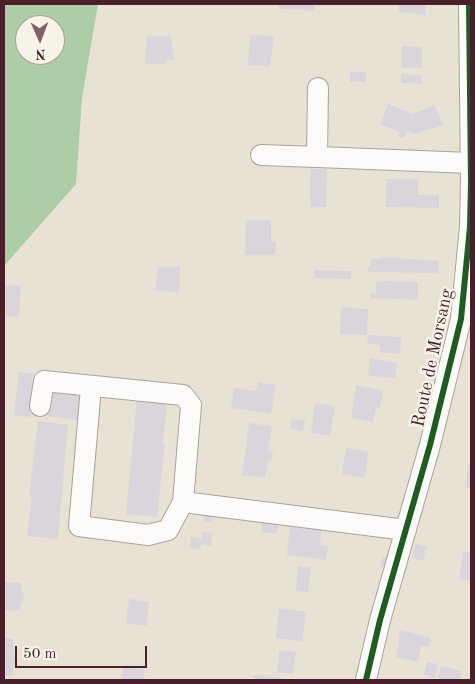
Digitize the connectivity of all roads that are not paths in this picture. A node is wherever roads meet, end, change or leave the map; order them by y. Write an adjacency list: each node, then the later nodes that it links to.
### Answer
1 (469, 4): 5 (street, Route de Morsang)
2 (318, 88): 4 (street)
3 (261, 155): 4 (street)
4 (317, 156): 5 (street)
5 (471, 163): 6 (street, Route de Morsang)
6 (471, 228): 7 (street, Route de Morsang)
7 (466, 320): 11 (street, Route de Morsang)
8 (91, 386): 9 (street); 10 (street); 10 (street)
9 (40, 406)
10 (183, 502): 11 (street)
11 (406, 530): 12 (street, Route de Morsang)
12 (366, 680)

